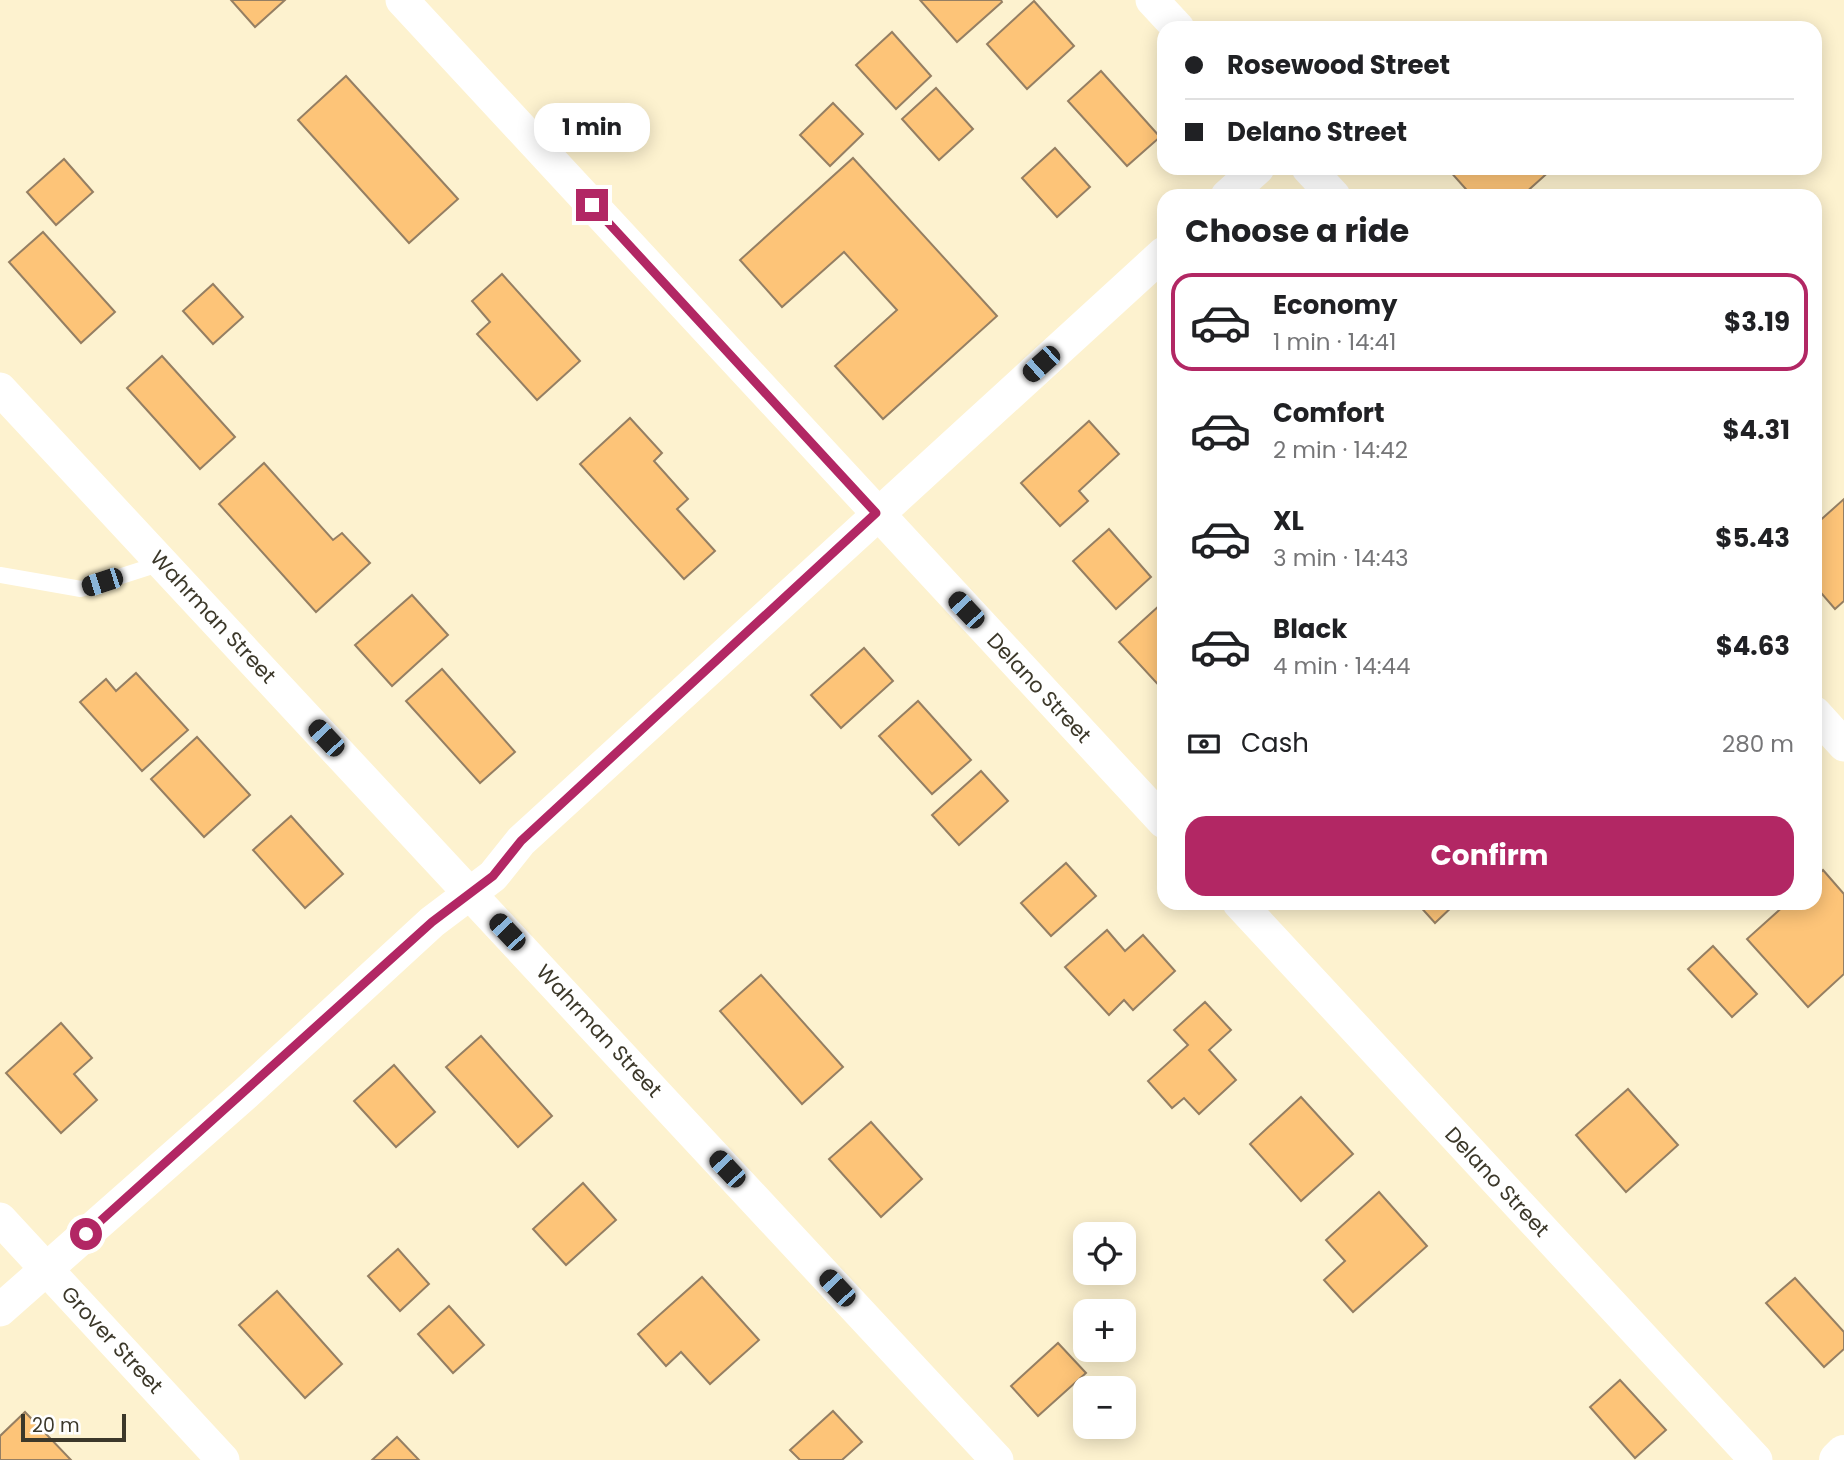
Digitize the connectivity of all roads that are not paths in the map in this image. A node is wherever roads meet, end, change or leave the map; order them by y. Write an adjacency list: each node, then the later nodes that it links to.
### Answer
1 (402, 0): 10 (street, Delano Street)
2 (1152, 0): 3 (street)
3 (1172, 21)
4 (1250, 175): 6 (street)
5 (1314, 175): 7 (street)
6 (1235, 189)
7 (1328, 189)
8 (1157, 259): 10 (street)
9 (0, 389): 11 (street, Wahrman Street)
10 (876, 513): 15 (street, Delano Street); 16 (street)
11 (162, 563): 12 (lane); 16 (street, Wahrman Street)
12 (0, 575)
13 (1822, 721): 14 (street)
14 (1844, 745)
15 (1157, 814)
16 (470, 893): 19 (street); 23 (street, Wahrman Street)
17 (1245, 910): 24 (street, Delano Street)
18 (0, 1219): 19 (street, Grover Street)
19 (46, 1270): 20 (street); 22 (street, Grover Street)
20 (0, 1310)
21 (1844, 1454): 25 (street)
22 (223, 1460)
23 (997, 1460)
24 (1756, 1460)
25 (1838, 1460)

